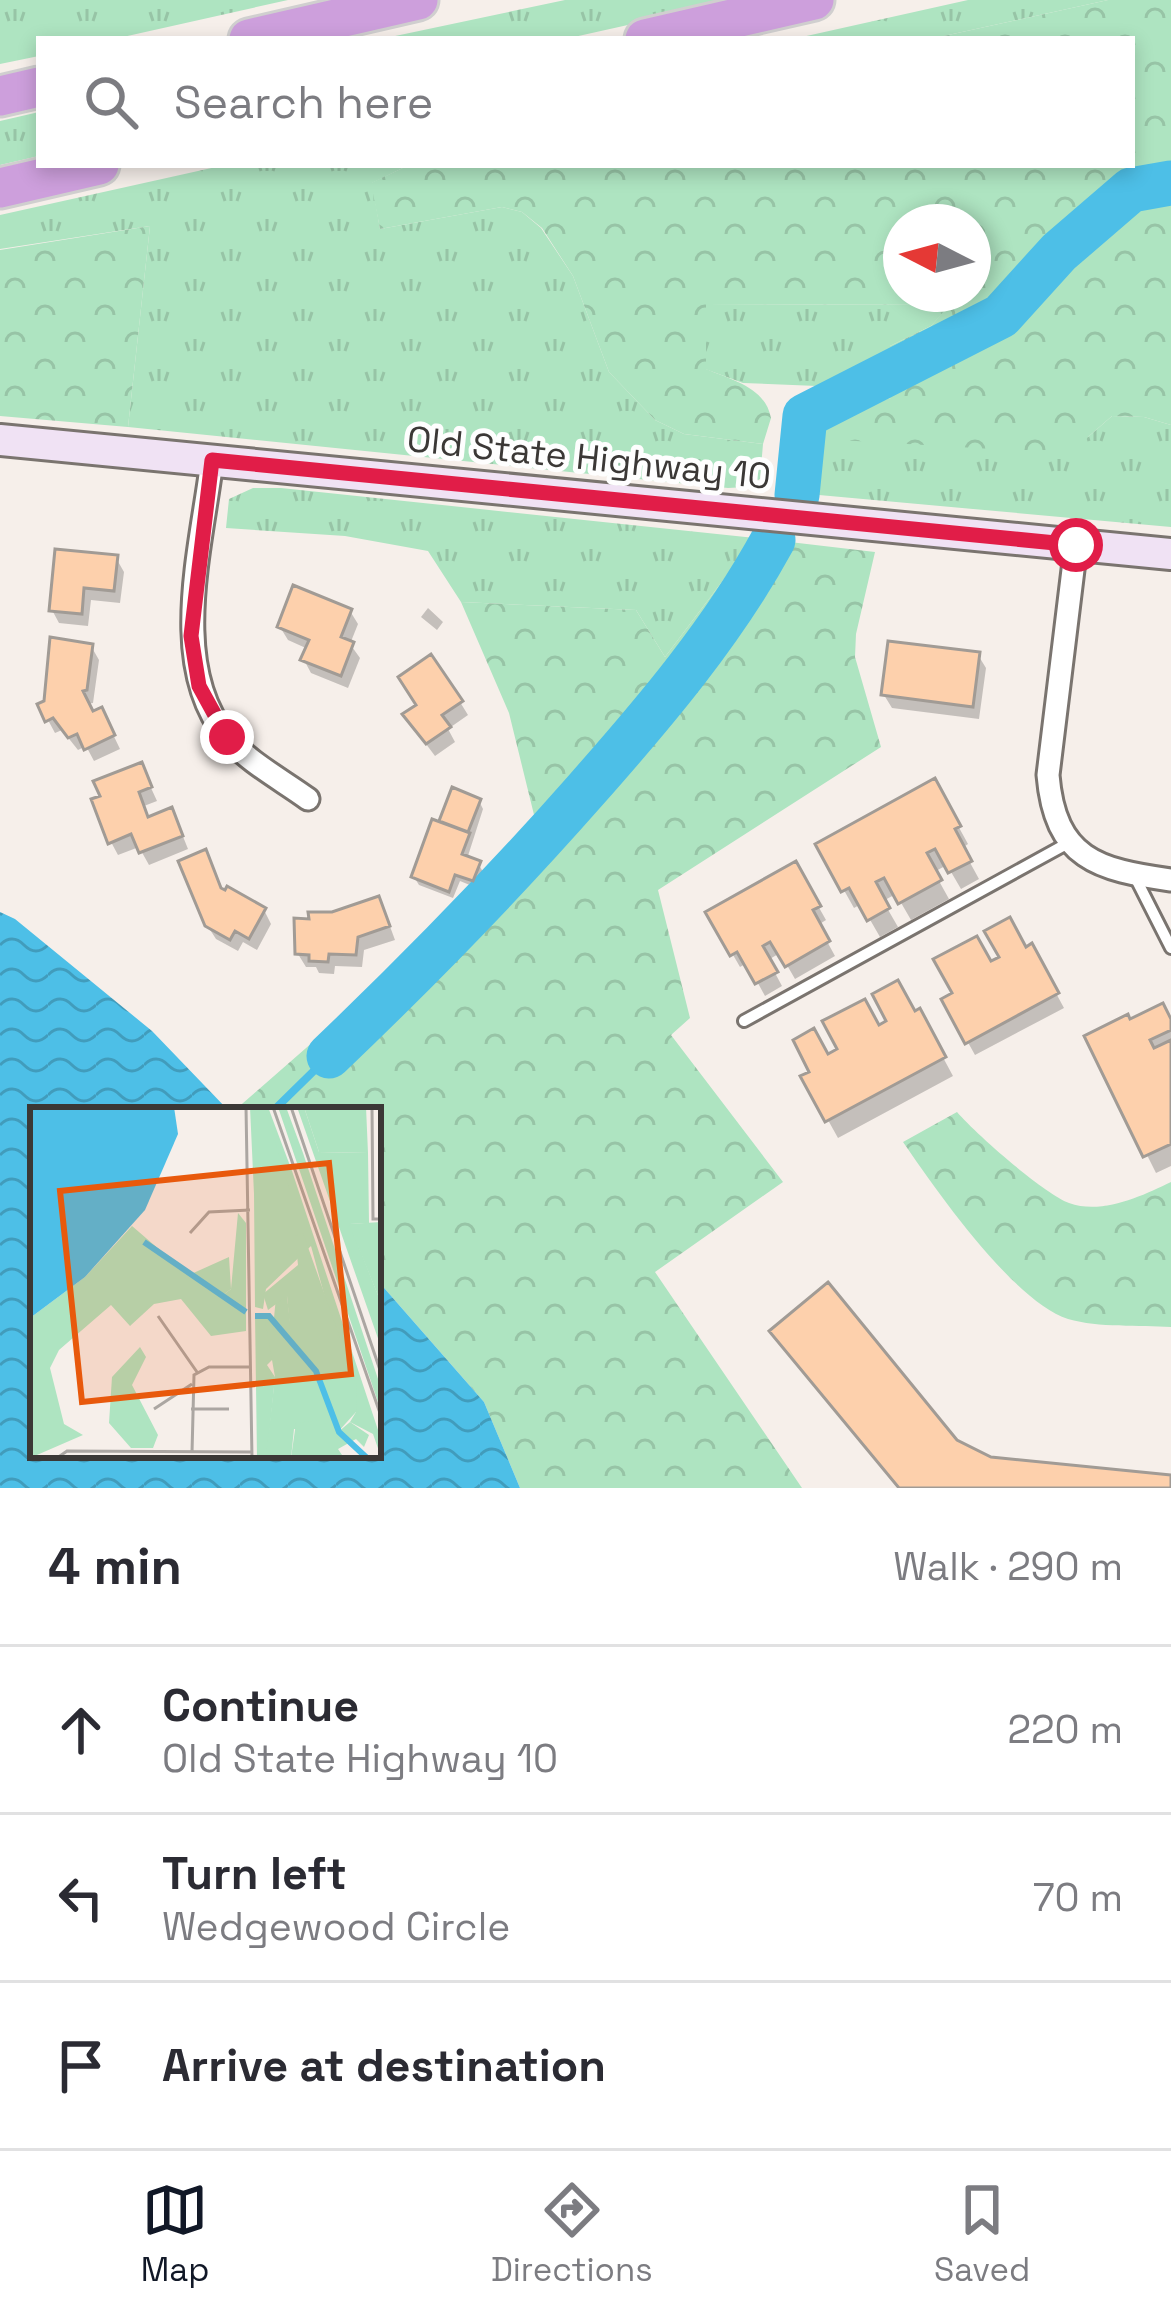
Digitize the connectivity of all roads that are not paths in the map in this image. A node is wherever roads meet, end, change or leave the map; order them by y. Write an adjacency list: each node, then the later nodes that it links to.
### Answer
1 (418, 0): 3 (highway)
2 (814, 0): 4 (highway)
3 (262, 36)
4 (658, 36)
5 (36, 88): 6 (highway)
6 (0, 96)
7 (86, 168): 8 (highway)
8 (0, 188)
9 (0, 440): 10 (street, Old State Highway 10)
10 (212, 460): 11 (street, Old State Highway 10); 13 (street)
11 (1076, 545): 12 (street, Old State Highway 10); 14 (street)
12 (1171, 554)
13 (308, 799)
14 (1070, 842): 15 (street); 18 (lane)
15 (1134, 875): 16 (street); 17 (lane)
16 (1171, 880)
17 (1171, 948)
18 (743, 1021)

